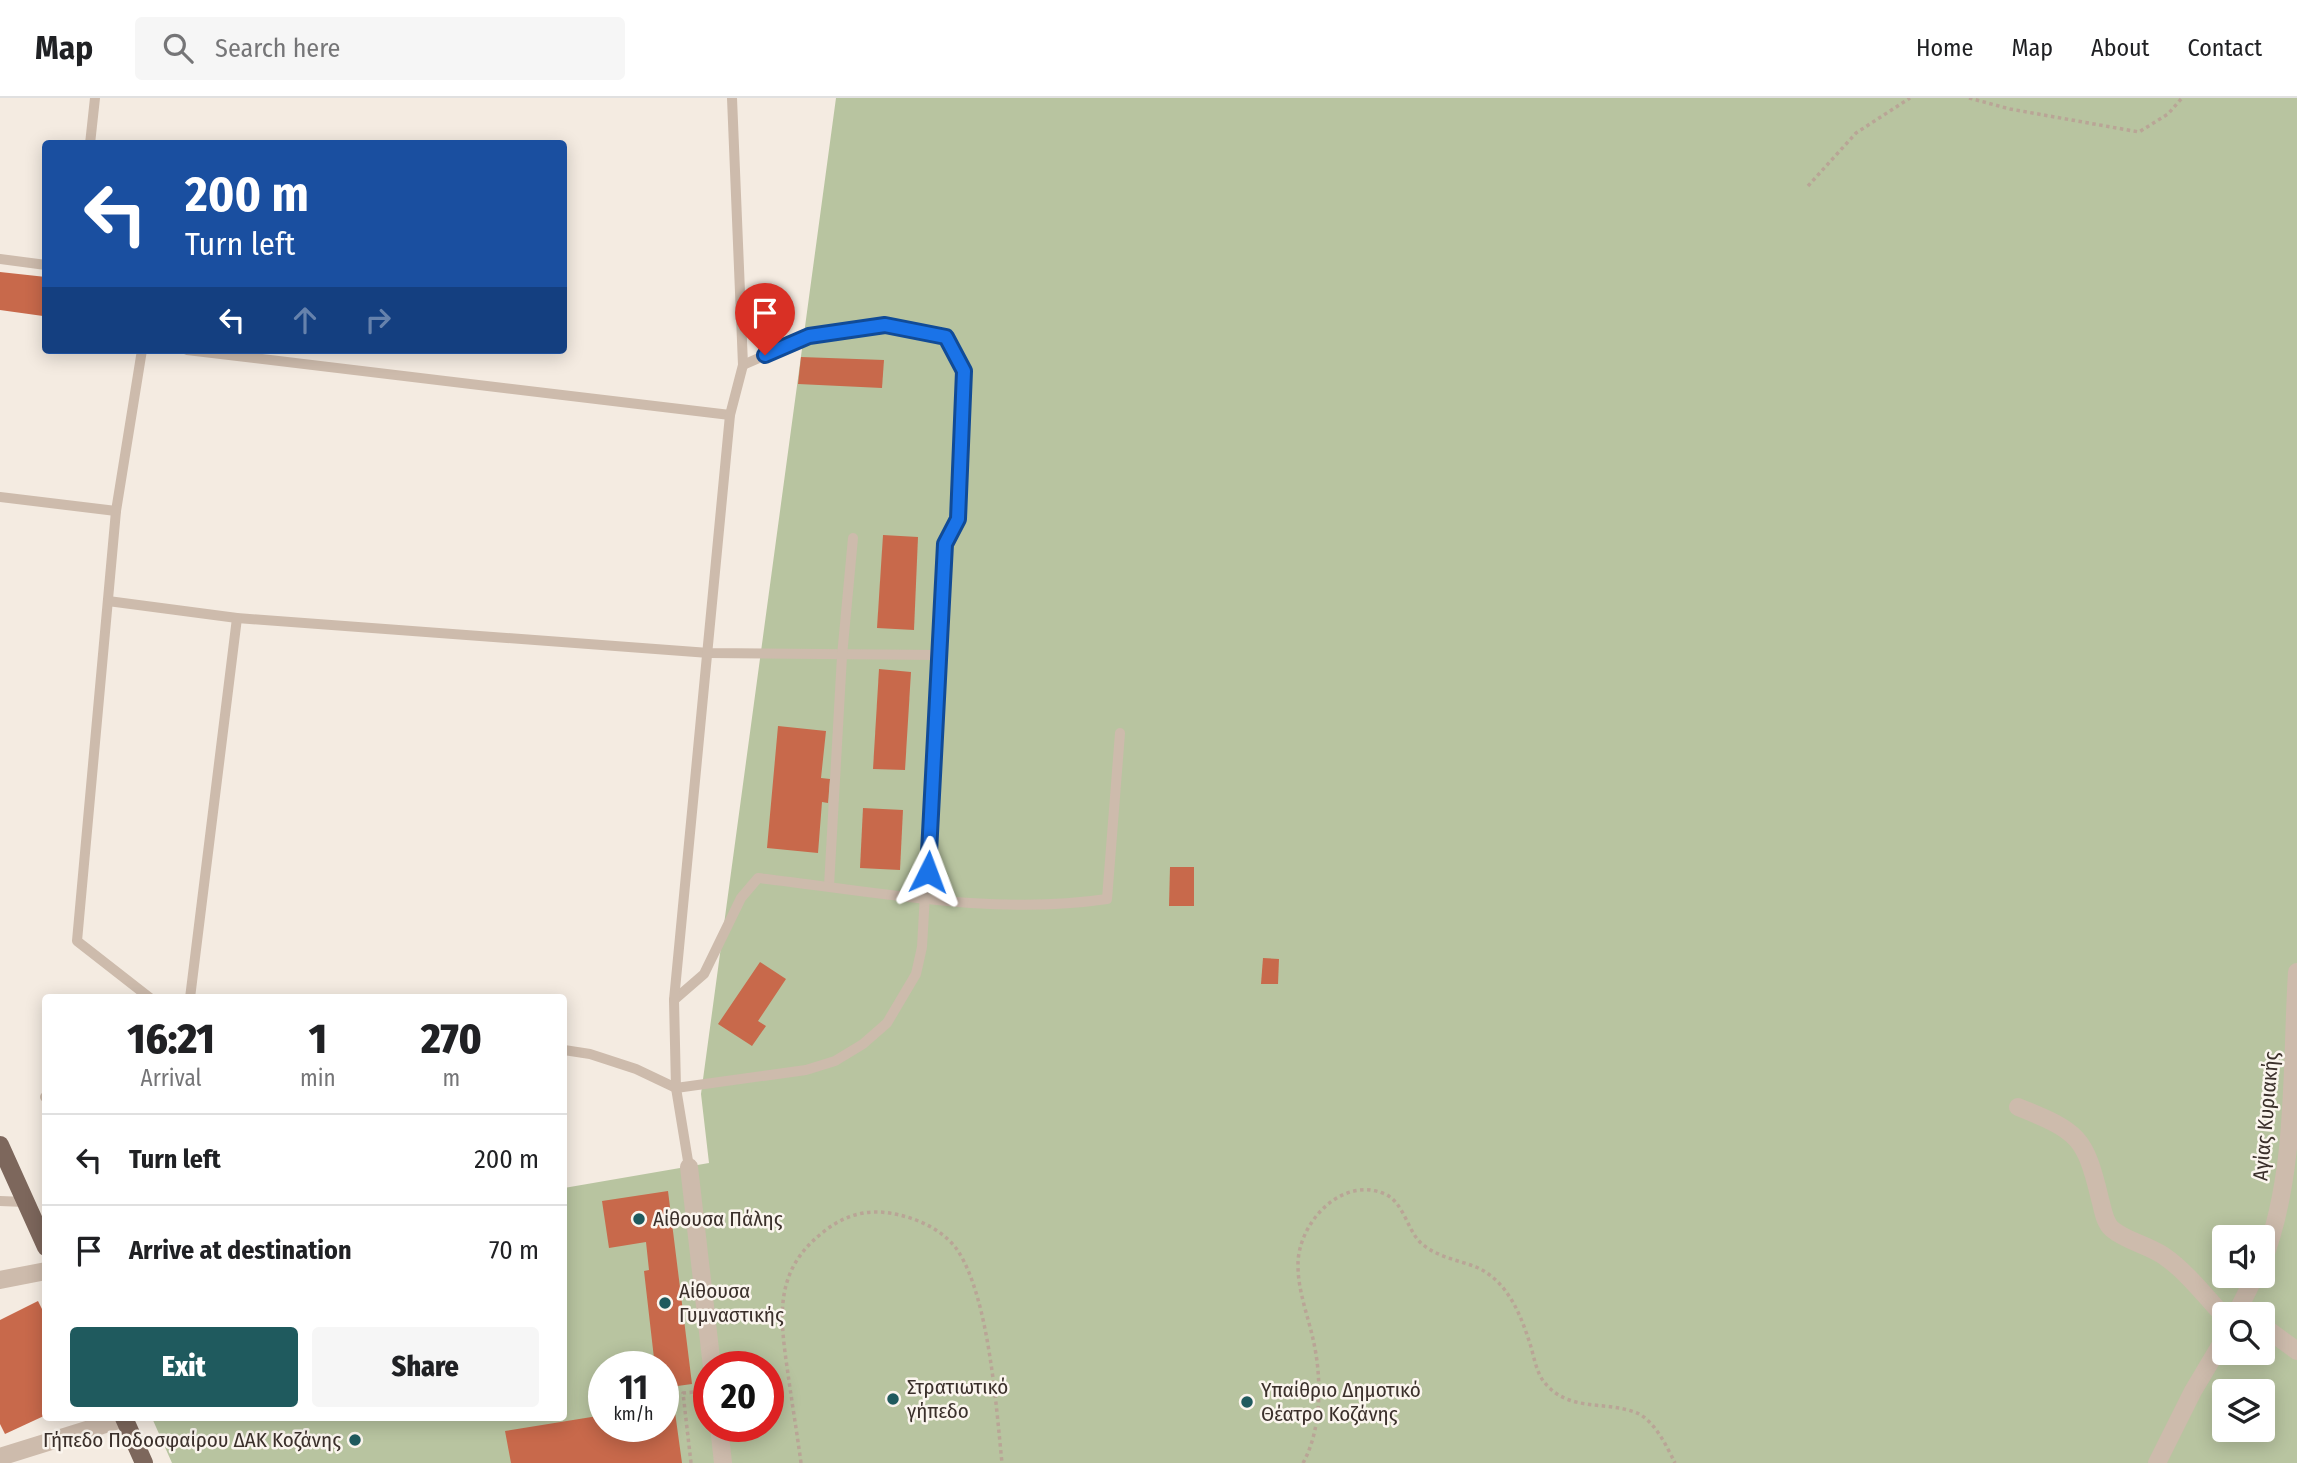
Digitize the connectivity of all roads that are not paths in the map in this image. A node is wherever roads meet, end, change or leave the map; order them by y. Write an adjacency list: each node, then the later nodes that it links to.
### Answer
1 (95, 98): 3 (lane)
2 (732, 98): 8 (lane)
3 (90, 140)
4 (0, 259): 5 (lane)
5 (42, 264)
6 (141, 354): 11 (lane)
7 (220, 354): 9 (lane)
8 (743, 365): 9 (lane); 16 (lane)
9 (730, 415): 15 (lane)
10 (0, 497): 11 (lane)
11 (116, 511): 13 (lane)
12 (853, 538): 17 (lane)
13 (108, 601): 14 (lane); 22 (lane)
14 (237, 618): 15 (lane); 23 (lane)
15 (709, 653): 17 (lane); 24 (lane)
16 (939, 655): 17 (lane); 20 (lane)
17 (842, 656): 19 (lane)
18 (1120, 733): 20 (lane)
19 (829, 886): 20 (lane); 24 (lane)
20 (926, 899): 26 (lane)
21 (2297, 972): 32 (street, Αγίας Κυριακής)
22 (145, 994)
23 (190, 994)
24 (674, 1000): 26 (lane)
25 (567, 1050): 26 (lane)
26 (676, 1088): 29 (lane)
27 (2018, 1107): 36 (street)
28 (0, 1145): 31 (main road)
29 (689, 1167): 38 (street)
30 (0, 1201): 31 (lane)
31 (25, 1202): 33 (main road)
32 (2275, 1230)
33 (42, 1238)
34 (42, 1272): 35 (street)
35 (0, 1280)
36 (2223, 1302)
37 (2275, 1334): 39 (street)
38 (710, 1351)
39 (2297, 1351)
40 (2212, 1361): 47 (street)
41 (115, 1421): 44 (street)
42 (126, 1421): 45 (main road)
43 (721, 1442): 46 (street)
44 (0, 1457)
45 (144, 1463)
46 (723, 1463)
47 (2157, 1463)

